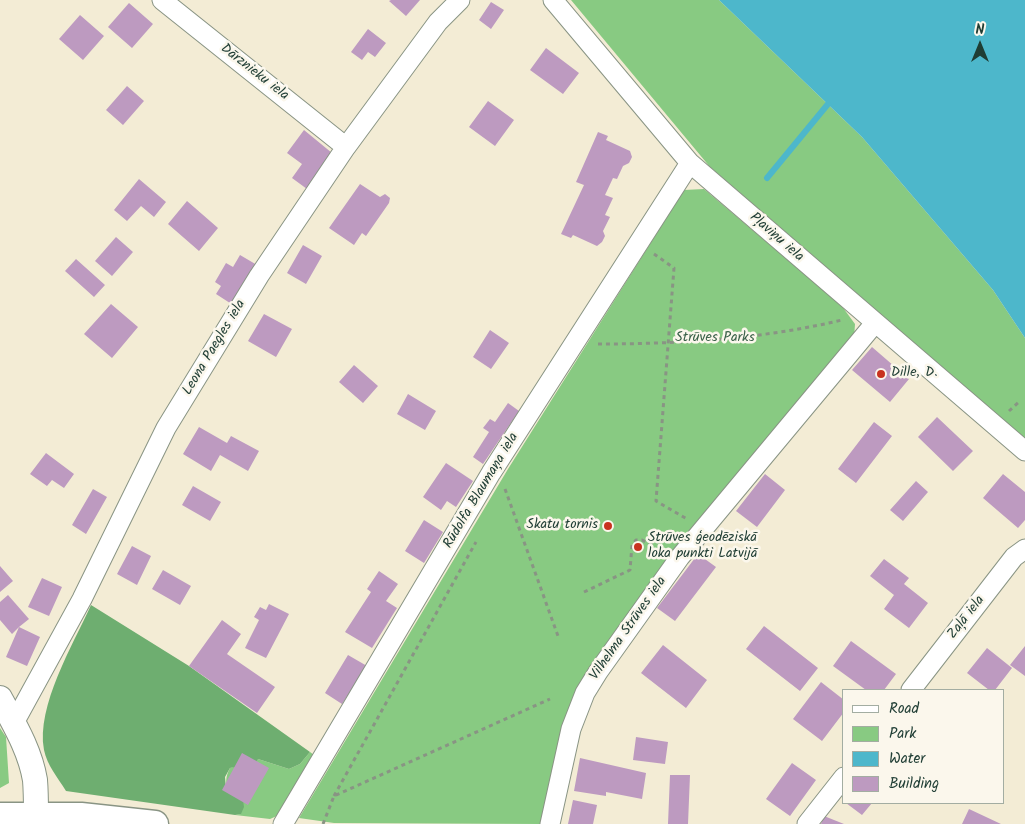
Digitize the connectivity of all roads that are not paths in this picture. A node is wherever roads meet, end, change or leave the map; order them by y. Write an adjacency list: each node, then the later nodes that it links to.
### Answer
1 (162, 0): 4 (street, Dārznieku iela)
2 (460, 0): 4 (street, Leona Paegles iela)
3 (553, 0): 5 (street, Pļaviņu iela)
4 (346, 147): 11 (street, Leona Paegles iela)
5 (690, 163): 6 (street, Pļaviņu iela); 16 (street, Rūdolfa Blaumaņa iela)
6 (875, 323): 7 (street, Pļaviņu iela); 17 (street, Vilhelma Strūves iela)
7 (1025, 451)
8 (1025, 549): 9 (street, Zaļā iela)
9 (912, 689)
10 (0, 698): 11 (street)
11 (14, 723): 13 (street)
12 (842, 780): 18 (street)
13 (36, 815): 14 (main road); 15 (main road)
14 (0, 816)
15 (155, 824)
16 (283, 824)
17 (550, 824)
18 (807, 824)

